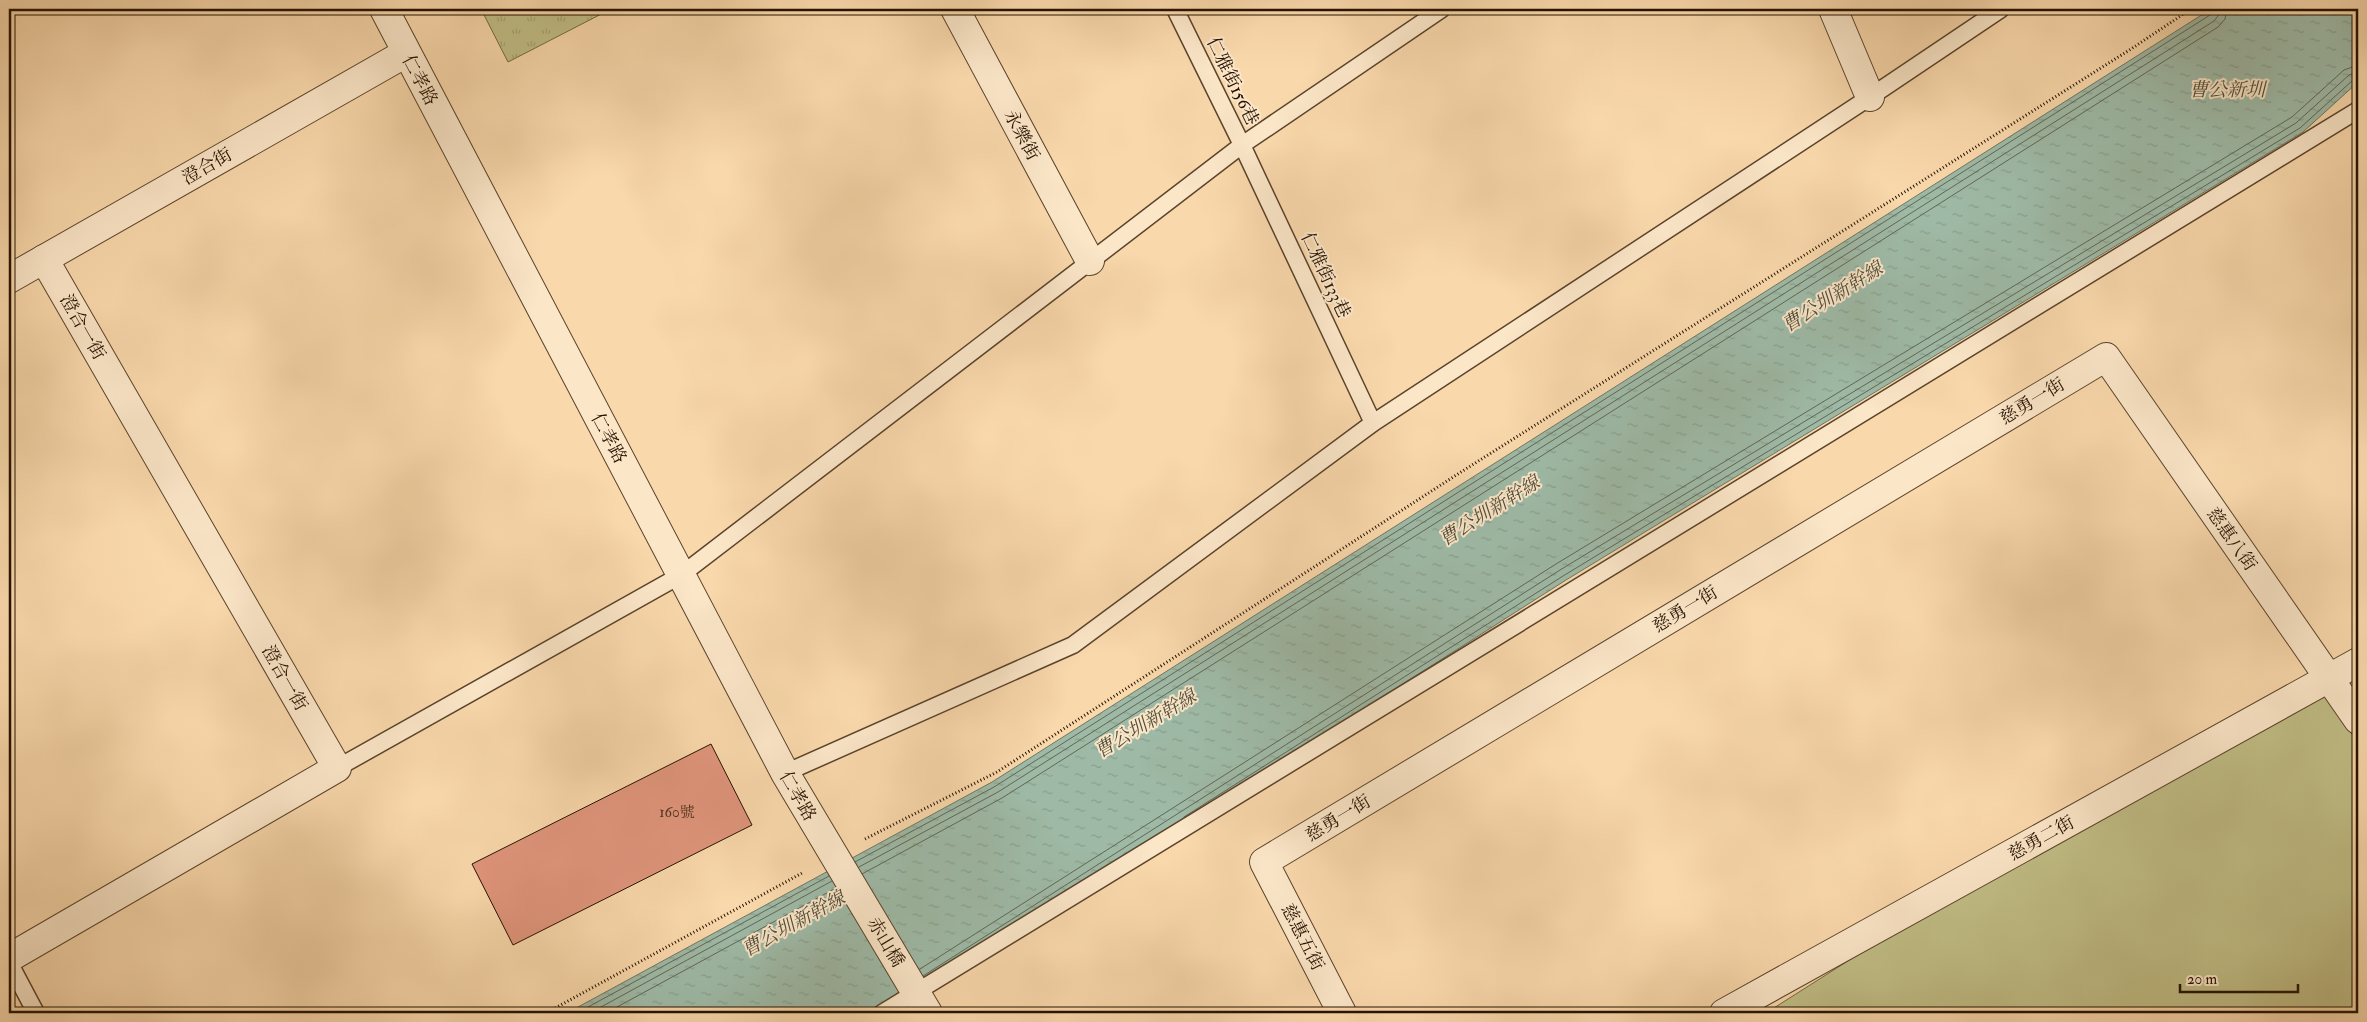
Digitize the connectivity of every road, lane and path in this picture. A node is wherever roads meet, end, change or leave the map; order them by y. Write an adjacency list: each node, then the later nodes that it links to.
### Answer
1 (384, 9): 8 (street, 仁孝路)
2 (955, 9): 13 (street, 永樂街)
3 (1175, 9): 11 (lane, 仁雅街156巷)
4 (1442, 9): 11 (lane)
5 (1834, 9): 9 (street)
6 (2001, 9): 9 (lane)
7 (2191, 9): 23 (path)
8 (406, 53): 12 (street, 澄合街); 17 (street, 仁孝路)
9 (1870, 97): 16 (lane)
10 (2358, 110): 27 (lane)
11 (1242, 145): 13 (lane); 16 (lane, 仁雅街133巷)
12 (44, 259): 14 (street, 澄合街); 21 (street, 澄合一街)
13 (1090, 261): 17 (lane)
14 (9, 279)
15 (2106, 357): 19 (street, 慈惠八街); 24 (street, 慈勇一街)
16 (1373, 423): 22 (lane)
17 (681, 575): 21 (lane); 22 (street, 仁孝路)
18 (2358, 662): 19 (street, 慈勇二街)
19 (2329, 678): 20 (street, 慈惠八街); 32 (street, 慈勇二街)
20 (2358, 720)
21 (337, 768): 25 (street)
22 (784, 773): 23 (street, 仁孝路)
23 (836, 860): 27 (street, 赤山橋); 29 (path)
24 (1264, 862): 31 (street, 慈惠五街)
25 (9, 958)
26 (9, 962): 28 (lane)
27 (923, 1003): 30 (lane)
28 (36, 1013)
29 (546, 1013)
30 (882, 1013)
31 (1342, 1013)
32 (1725, 1013)

